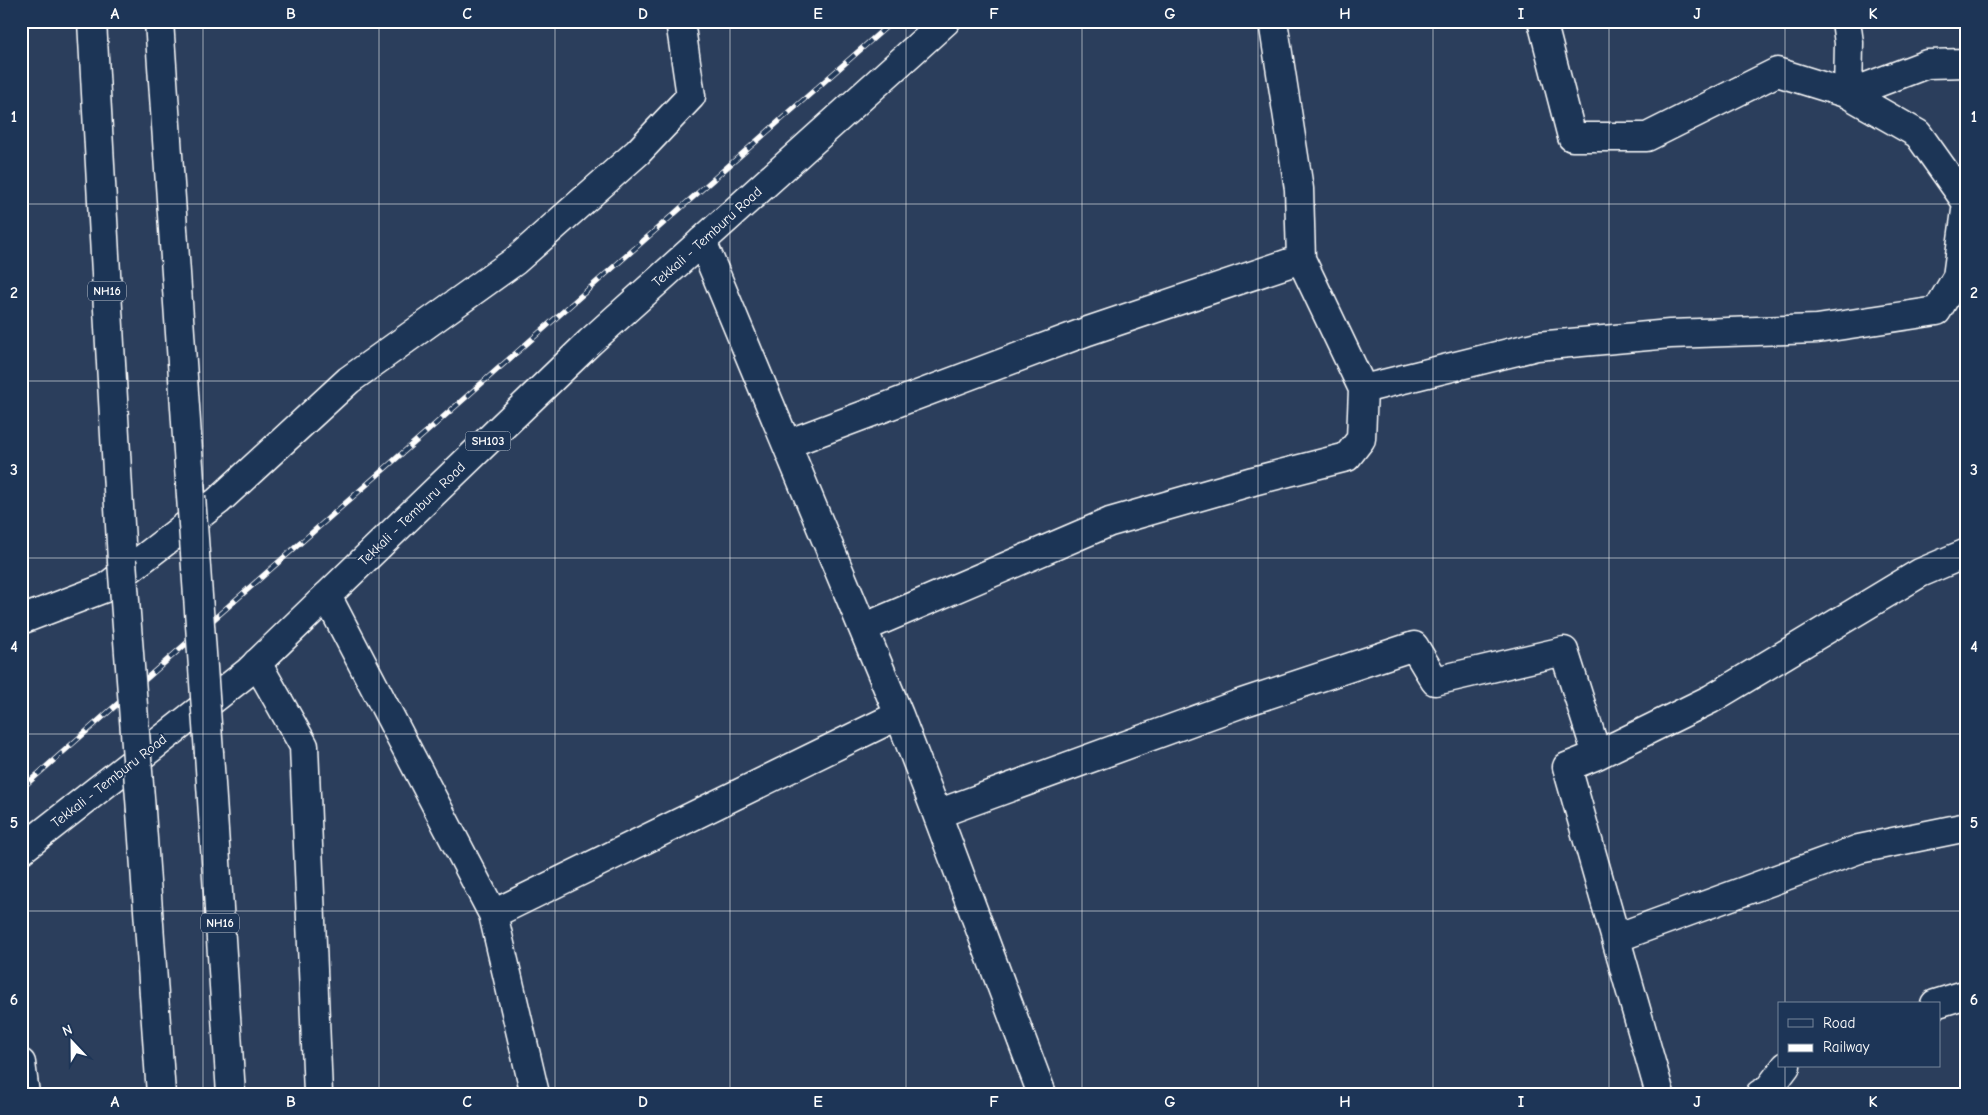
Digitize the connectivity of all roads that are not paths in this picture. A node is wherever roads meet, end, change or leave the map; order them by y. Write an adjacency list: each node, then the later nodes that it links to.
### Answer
1 (92, 21): 32 (main road, NH16, bridge)
2 (159, 21): 33 (main road, NH16, bridge)
3 (680, 21): 17 (main road)
4 (946, 21): 11 (main road, Tekkali - Temburu Road / SH103)
5 (1273, 21): 12 (main road)
6 (1542, 21): 9 (main road)
7 (1846, 21): 9 (main road)
8 (1967, 63): 9 (main road)
9 (1848, 94): 10 (main road)
10 (1967, 203): 13 (main road)
11 (702, 241): 14 (main road); 16 (main road, Tekkali - Temburu Road / SH103)
12 (1301, 259): 13 (main road); 14 (main road)
13 (1362, 389): 18 (main road)
14 (787, 444): 18 (main road)
15 (1967, 553): 21 (main road)
16 (327, 596): 19 (main road, Tekkali - Temburu Road / SH103); 25 (main road)
17 (21, 620)
18 (863, 628): 20 (main road)
19 (257, 663): 24 (main road, Tekkali - Temburu Road / SH103); 34 (main road)
20 (899, 715): 22 (main road); 25 (main road)
21 (1597, 755): 22 (main road); 26 (main road)
22 (937, 814): 36 (main road)
23 (1967, 827): 26 (main road)
24 (21, 850)
25 (493, 914): 35 (main road)
26 (1616, 938): 37 (main road)
27 (1967, 994): 28 (main road)
28 (1940, 1002)
29 (21, 1063): 31 (main road)
30 (1784, 1068): 38 (main road)
31 (25, 1094)
32 (161, 1094)
33 (231, 1094)
34 (318, 1094)
35 (535, 1094)
36 (1042, 1094)
37 (1660, 1094)
38 (1760, 1094)

